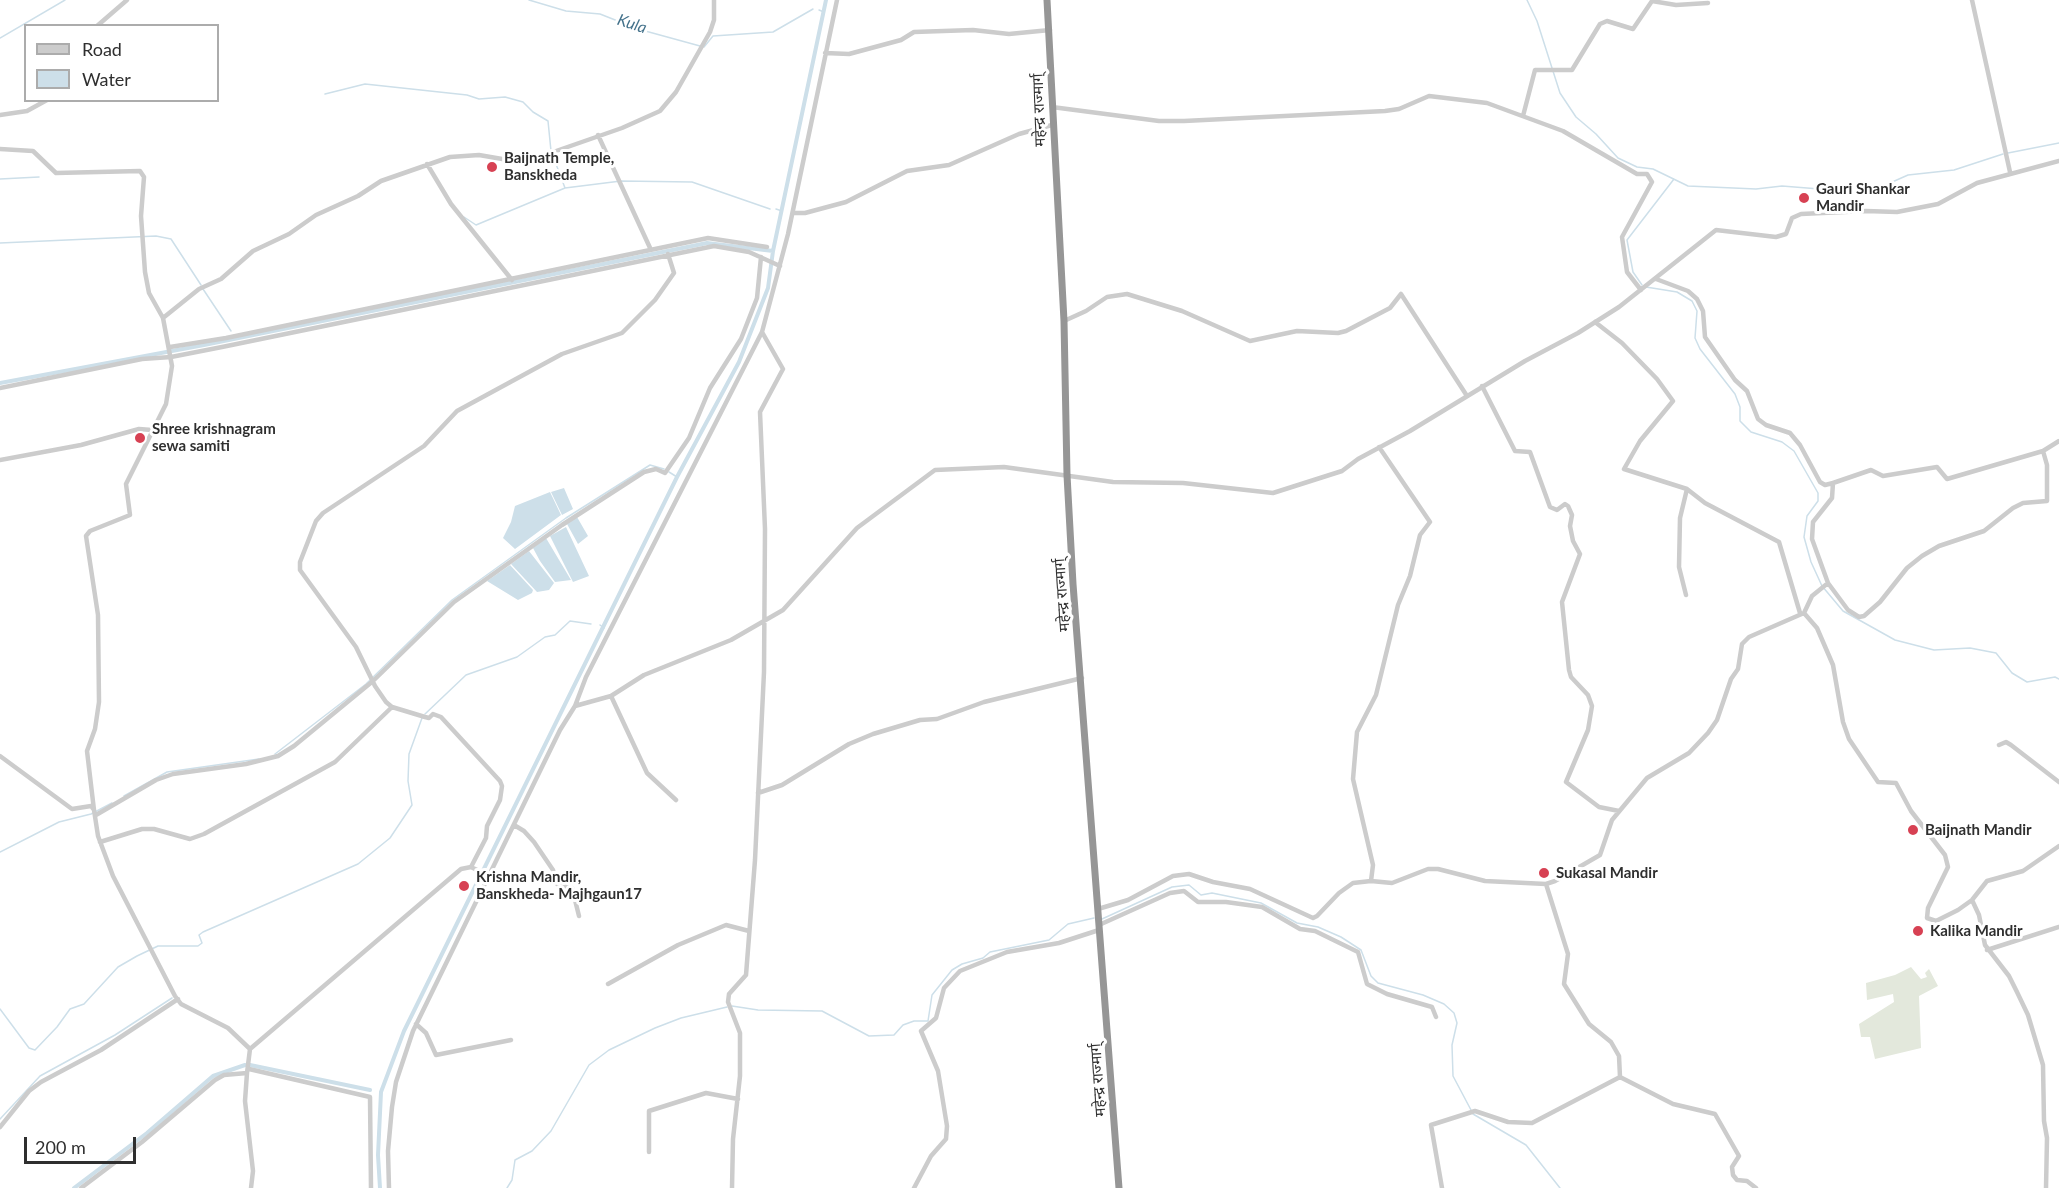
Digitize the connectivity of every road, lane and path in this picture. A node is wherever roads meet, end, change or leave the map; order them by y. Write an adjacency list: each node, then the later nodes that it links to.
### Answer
1 (127, 0): 7 (street)
2 (714, 0): 15 (street)
3 (837, 0): 9 (street)
4 (1047, 0): 8 (highway, महेन्द्र राज्मार्ग्)
5 (1972, 0): 19 (street)
6 (1708, 3): 13 (street)
7 (99, 24)
8 (1050, 30): 9 (street); 11 (highway, महेन्द्र राज्मार्ग्)
9 (825, 53): 20 (street)
10 (43, 102): 12 (street)
11 (1052, 107): 13 (street); 14 (highway, महेन्द्र राज्मार्ग्)
12 (0, 115)
13 (1523, 116): 28 (street)
14 (1052, 125): 20 (street); 30 (highway, महेन्द्र राज्मार्ग्)
15 (598, 135): 18 (street); 22 (street)
16 (0, 149): 29 (street)
17 (2059, 160): 19 (street)
18 (426, 164): 27 (street); 29 (street)
19 (2010, 172): 26 (street)
20 (793, 213): 25 (street)
21 (767, 247): 22 (street)
22 (651, 250): 27 (street)
23 (668, 254): 24 (street); 34 (street); 51 (street)
24 (761, 257): 25 (street); 51 (street)
25 (777, 265): 32 (street)
26 (1656, 279): 28 (street); 44 (street)
27 (512, 280): 33 (street)
28 (1641, 290): 31 (street)
29 (163, 318): 33 (street)
30 (1064, 321): 37 (street); 43 (highway, महेन्द्र राज्मार्ग्)
31 (1595, 322): 35 (street); 45 (street)
32 (762, 332): 49 (street); 53 (street)
33 (170, 347): 34 (street)
34 (172, 356): 36 (street); 38 (street)
35 (1482, 386): 37 (street); 60 (street)
36 (0, 388)
37 (1467, 396): 40 (street)
38 (152, 430): 42 (street); 61 (street)
39 (2059, 441): 41 (street)
40 (1379, 447): 43 (street); 67 (street)
41 (2043, 451): 44 (street); 46 (street)
42 (0, 460)
43 (1067, 475): 49 (street); 50 (highway, महेन्द्र राज्मार्ग्)
44 (1833, 483): 46 (street)
45 (1687, 489): 47 (street); 48 (street)
46 (1824, 586): 48 (street)
47 (1686, 595)
48 (1802, 613): 60 (street); 69 (street)
49 (765, 621): 52 (street); 58 (street)
50 (1082, 678): 58 (street); 70 (highway, महेन्द्र राज्मार्ग्)
51 (372, 679): 54 (street); 61 (street)
52 (611, 696): 53 (street); 59 (street)
53 (575, 706): 62 (street)
54 (392, 707): 63 (street); 65 (street)
55 (1999, 745): 57 (street)
56 (0, 756): 61 (street)
57 (2059, 782)
58 (759, 793): 74 (street)
59 (676, 800)
60 (1620, 811): 68 (street)
61 (95, 812): 63 (street)
62 (514, 825): 66 (street); 71 (street)
63 (100, 842): 77 (street)
64 (2059, 846): 69 (street)
65 (473, 868): 66 (street); 81 (street)
66 (486, 875): 79 (street)
67 (1371, 880): 68 (street); 70 (street)
68 (1546, 884): 83 (street)
69 (1972, 900): 75 (street)
70 (1098, 910): 72 (highway, महेन्द्र राज्मार्ग्)
71 (579, 916)
72 (1099, 926): 78 (street); 92 (street); 93 (highway, महेन्द्र राज्मार्ग्)
73 (2059, 927): 75 (street)
74 (748, 931): 76 (street); 84 (street)
75 (1987, 950): 96 (street)
76 (608, 984)
77 (178, 999): 81 (street); 85 (street)
78 (1436, 1017)
79 (416, 1024): 80 (street); 90 (street)
80 (511, 1040)
81 (250, 1048): 82 (street)
82 (248, 1071): 87 (street); 88 (street); 89 (street)
83 (1620, 1077): 94 (street); 95 (street)
84 (738, 1099): 86 (street); 91 (street)
85 (0, 1127)
86 (649, 1152)
87 (81, 1188)
88 (251, 1188)
89 (371, 1188)
90 (389, 1188)
91 (732, 1188)
92 (914, 1188)
93 (1119, 1188)
94 (1442, 1188)
95 (1756, 1188)
96 (2046, 1188)

